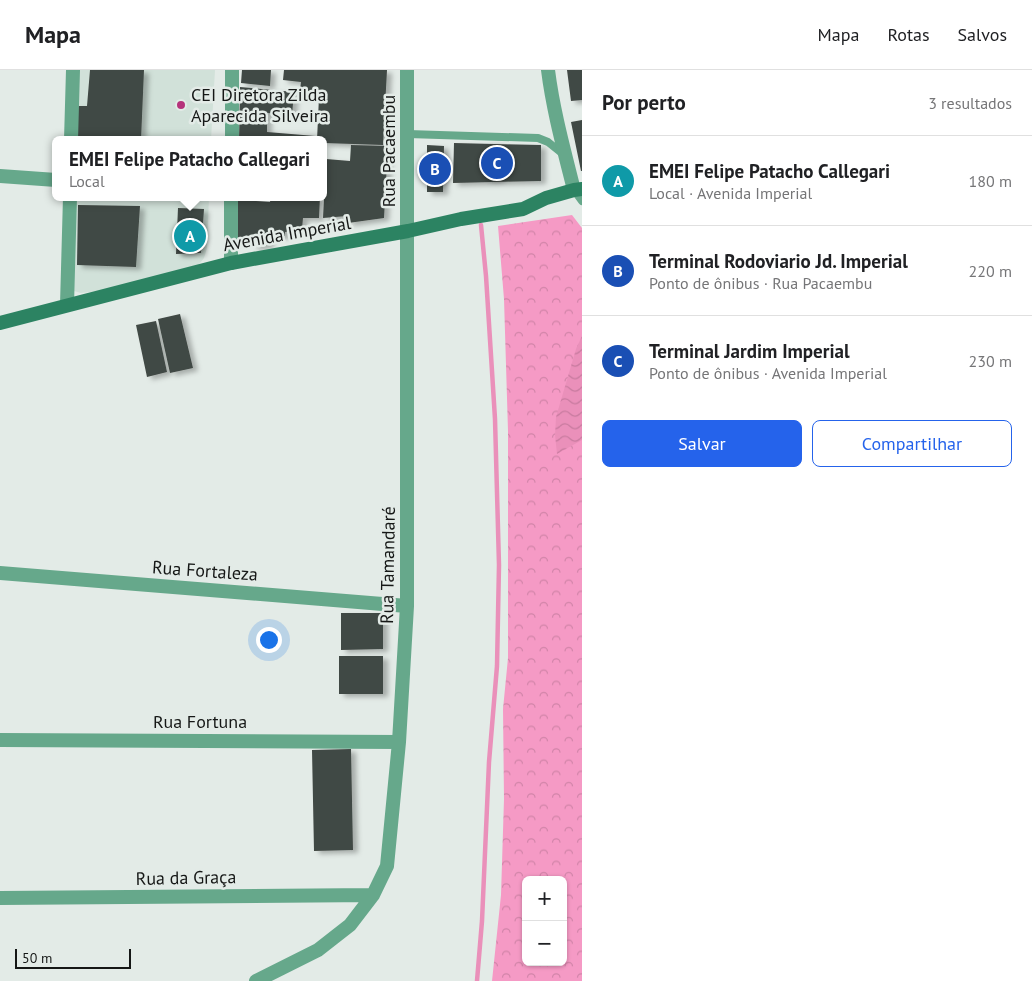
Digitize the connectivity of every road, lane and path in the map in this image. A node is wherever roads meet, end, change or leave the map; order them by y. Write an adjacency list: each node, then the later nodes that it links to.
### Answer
1 (73, 70): 6 (street)
2 (232, 70): 7 (street)
3 (407, 70): 5 (street, Rua Pacaembu)
4 (548, 70): 8 (street)
5 (408, 134): 8 (lane); 14 (street, Rua Pacaembu)
6 (71, 136)
7 (232, 136)
8 (565, 156): 11 (street)
9 (0, 176): 10 (street)
10 (52, 180)
11 (579, 193): 14 (main road, Avenida Imperial)
12 (70, 201): 16 (street)
13 (232, 201): 15 (street)
14 (408, 231): 15 (main road, Avenida Imperial); 19 (street, Rua Tamandaré)
15 (231, 263): 16 (main road, Avenida Imperial)
16 (67, 305): 17 (main road, Avenida Imperial)
17 (0, 323)
18 (0, 573): 19 (street, Rua Fortaleza)
19 (407, 606): 21 (street, Rua Tamandaré)
20 (0, 740): 21 (street, Rua Fortuna)
21 (399, 742): 22 (street, Rua Tamandaré)
22 (373, 895): 23 (street, Rua da Graça); 24 (street, Rua Tamandaré)
23 (0, 898)
24 (256, 981)

